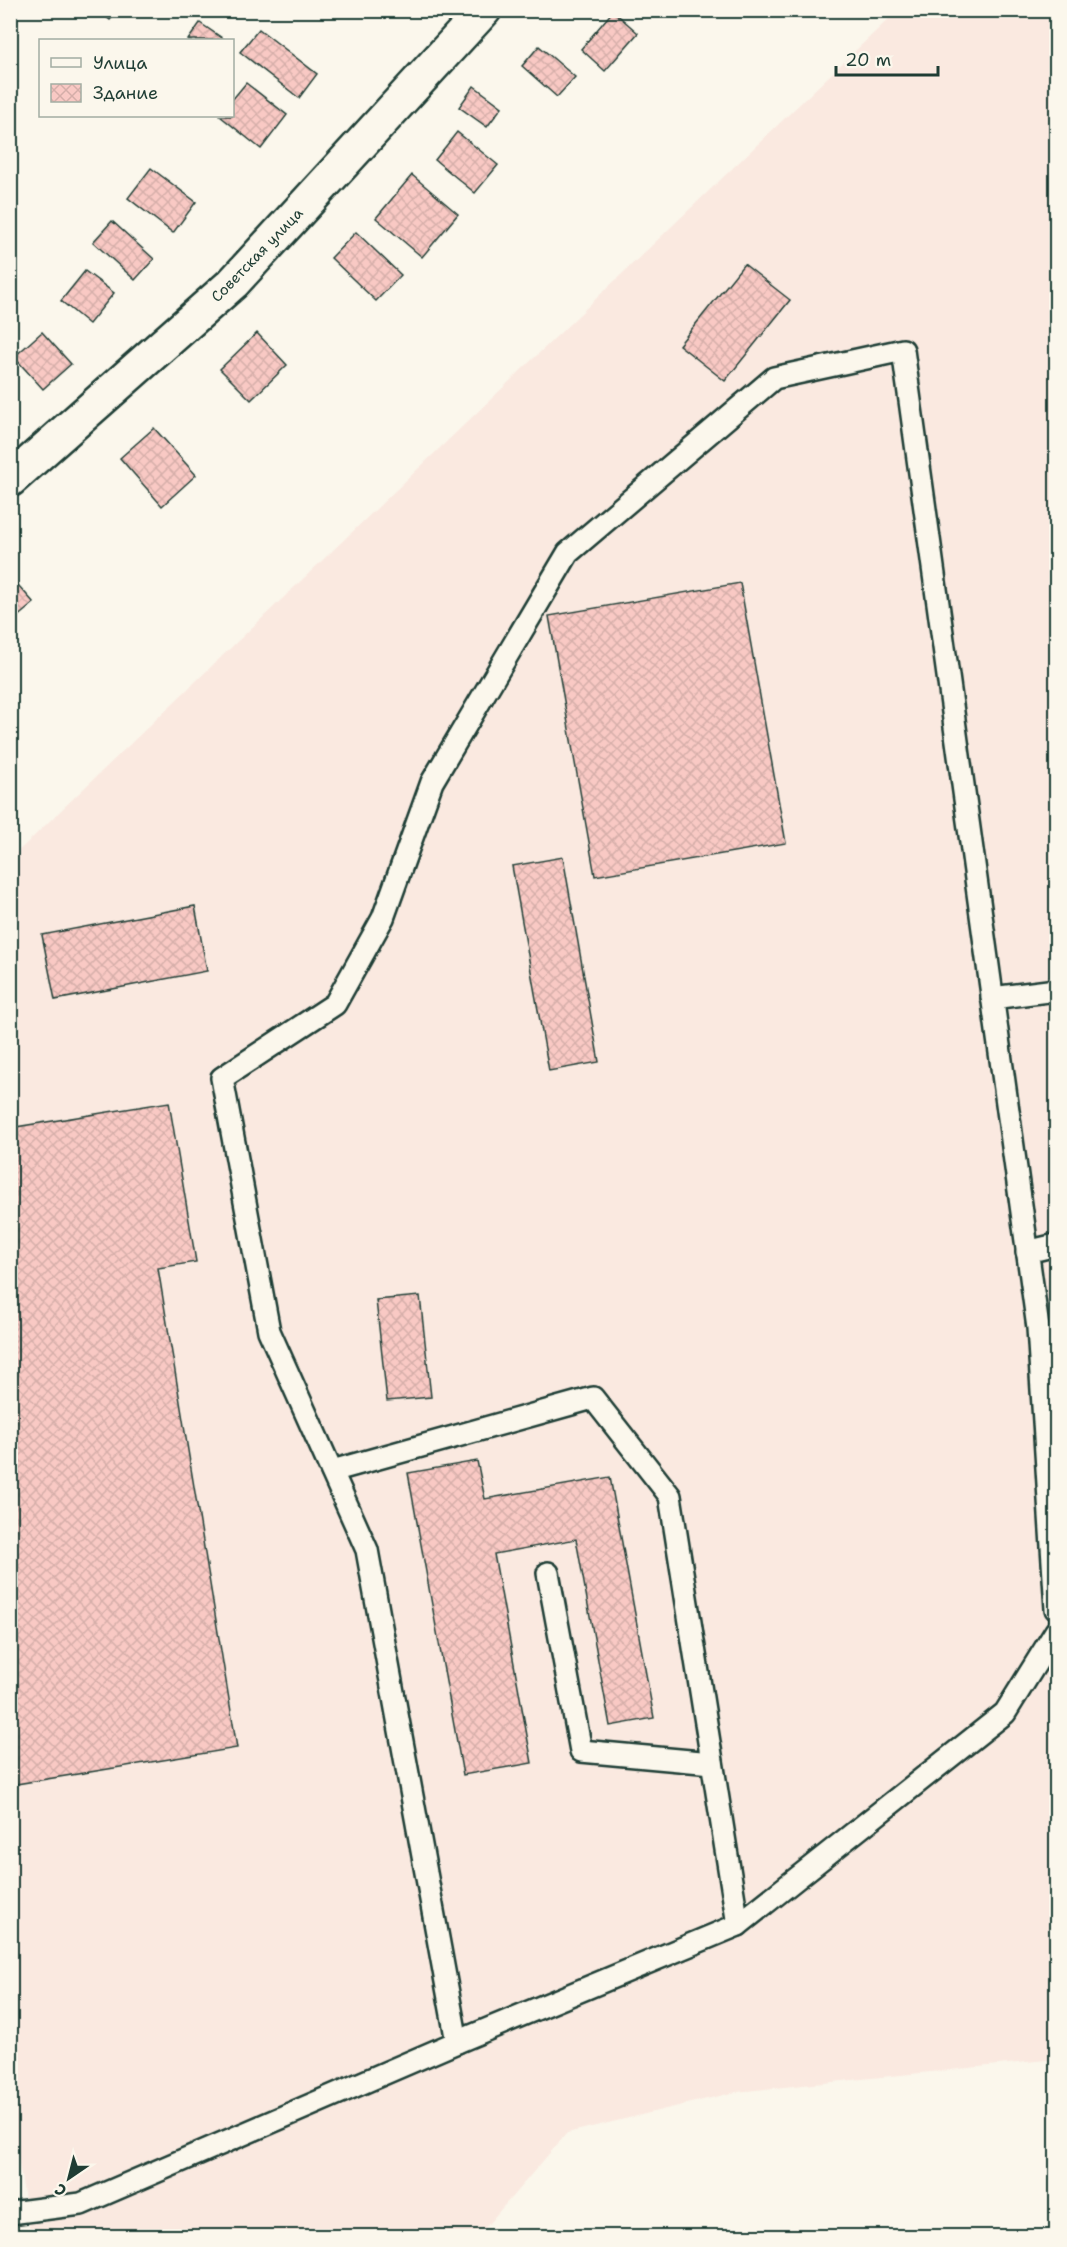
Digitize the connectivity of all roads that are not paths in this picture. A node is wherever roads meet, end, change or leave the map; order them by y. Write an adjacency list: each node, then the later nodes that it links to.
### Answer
1 (484, 10): 2 (street, Советская улица)
2 (10, 480)
3 (1056, 990): 4 (lane)
4 (992, 998): 6 (lane); 7 (lane)
5 (1056, 1245): 6 (lane)
6 (1027, 1252): 9 (lane)
7 (332, 1470): 11 (lane); 13 (lane)
8 (548, 1573): 11 (lane)
9 (1056, 1609)
10 (1056, 1631): 12 (lane)
11 (712, 1763): 12 (lane)
12 (738, 1924): 13 (lane)
13 (457, 2042): 14 (lane)
14 (10, 2213)

